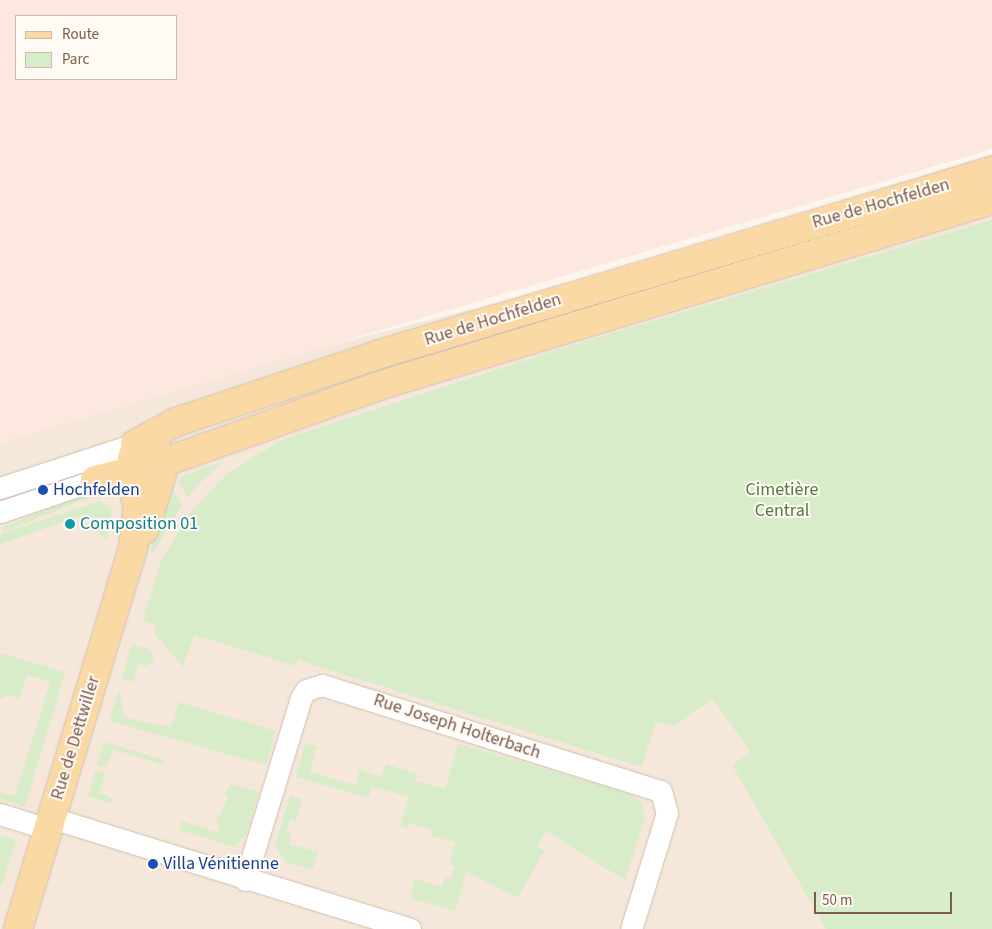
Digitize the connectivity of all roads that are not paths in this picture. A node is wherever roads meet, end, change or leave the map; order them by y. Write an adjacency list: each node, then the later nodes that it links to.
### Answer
1 (992, 171): 3 (main road, Rue de Hochfelden)
2 (992, 200): 4 (main road, Rue de Hochfelden)
3 (135, 444): 4 (main road); 5 (main road); 7 (street, Rue de Hochfelden)
4 (162, 463): 5 (main road, Rue de Hochfelden); 9 (main road, Rue de Dettwiller)
5 (129, 472): 6 (main road, Rue de Hochfelden); 9 (main road, Rue de Dettwiller)
6 (95, 480): 8 (street, Rue de Hochfelden)
7 (0, 488)
8 (0, 512)
9 (133, 546): 11 (main road, Rue de Dettwiller)
10 (0, 814): 11 (street)
11 (50, 823): 12 (street); 13 (main road, Rue de Dettwiller)
12 (245, 880): 14 (street); 15 (street, Rue Joseph Holterbach)
13 (18, 929)
14 (410, 929)
15 (631, 929)

